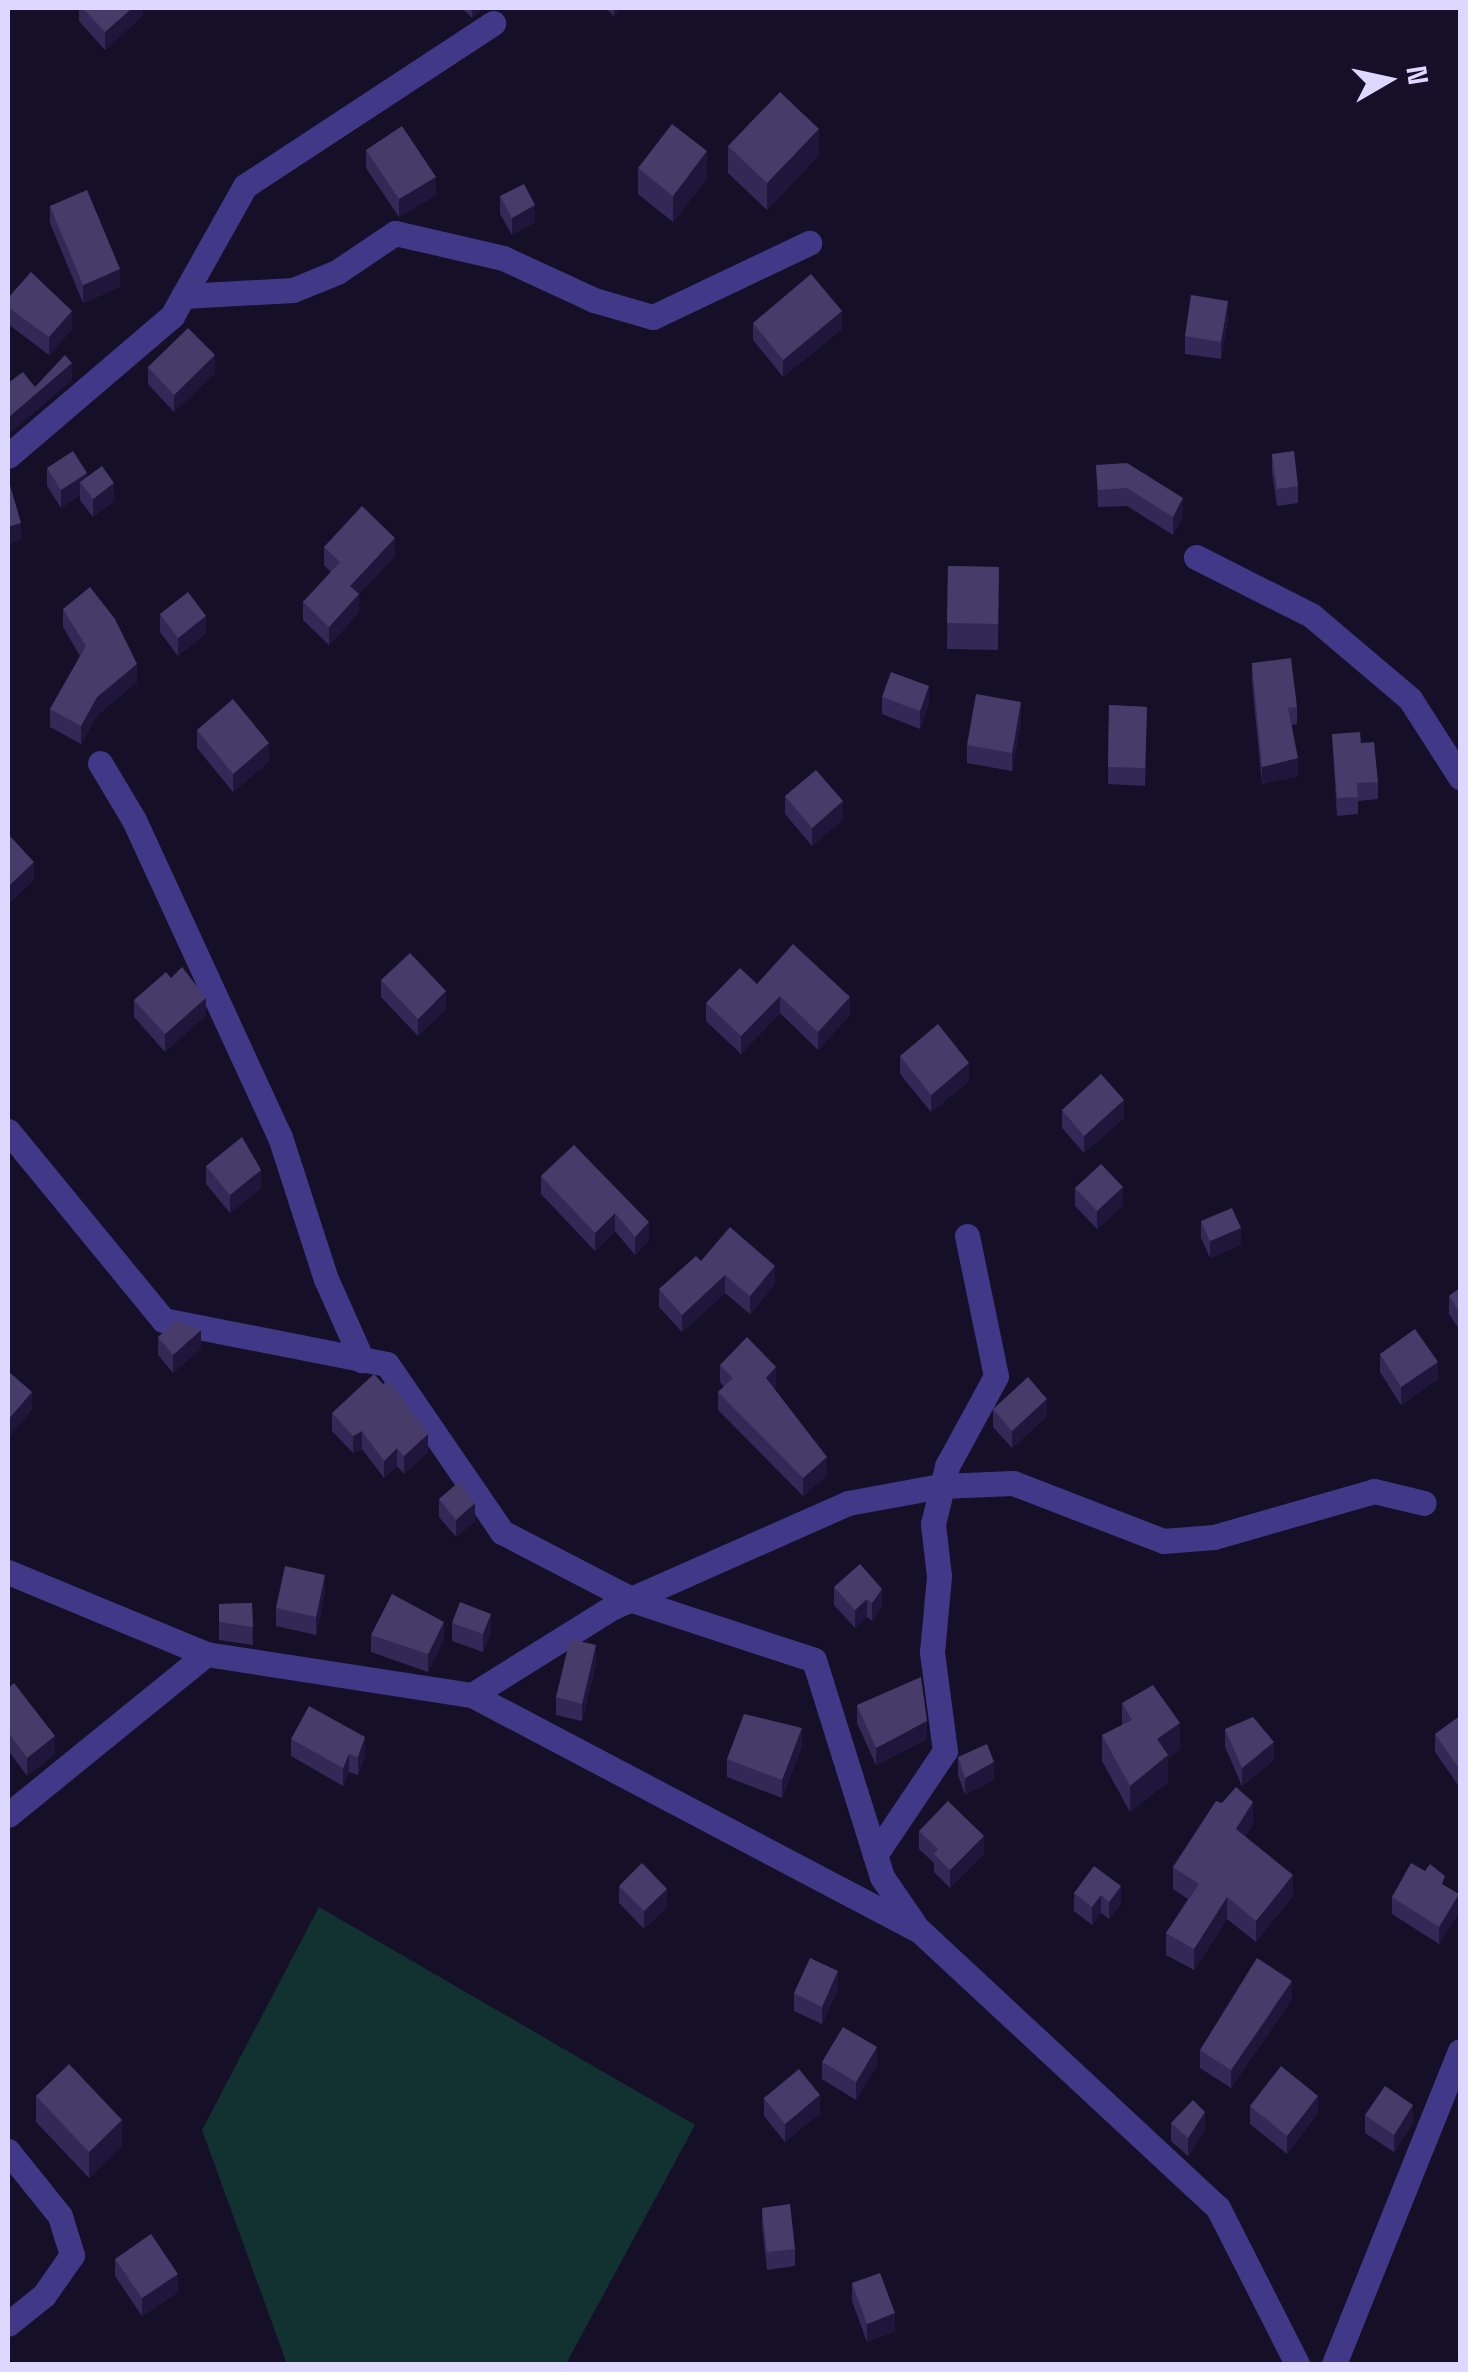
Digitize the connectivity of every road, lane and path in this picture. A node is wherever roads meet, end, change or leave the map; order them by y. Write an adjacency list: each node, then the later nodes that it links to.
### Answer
1 (493, 23): 3 (street)
2 (808, 244): 3 (street)
3 (183, 296): 4 (street)
4 (8, 456)
5 (1196, 557): 7 (street)
6 (100, 764): 10 (street)
7 (1460, 775)
8 (8, 1131): 10 (street)
9 (967, 1236): 11 (street)
10 (362, 1360): 14 (street)
11 (941, 1486): 12 (street); 14 (street); 18 (street)
12 (1424, 1503)
13 (8, 1572): 15 (street)
14 (635, 1601): 16 (street); 18 (street)
15 (206, 1654): 16 (street); 17 (street)
16 (472, 1695): 19 (street)
17 (8, 1815)
18 (875, 1854): 19 (street)
19 (920, 1931): 23 (street)
20 (1460, 2052): 24 (street)
21 (8, 2151): 22 (street)
22 (8, 2324)
23 (1297, 2364)
24 (1334, 2364)

